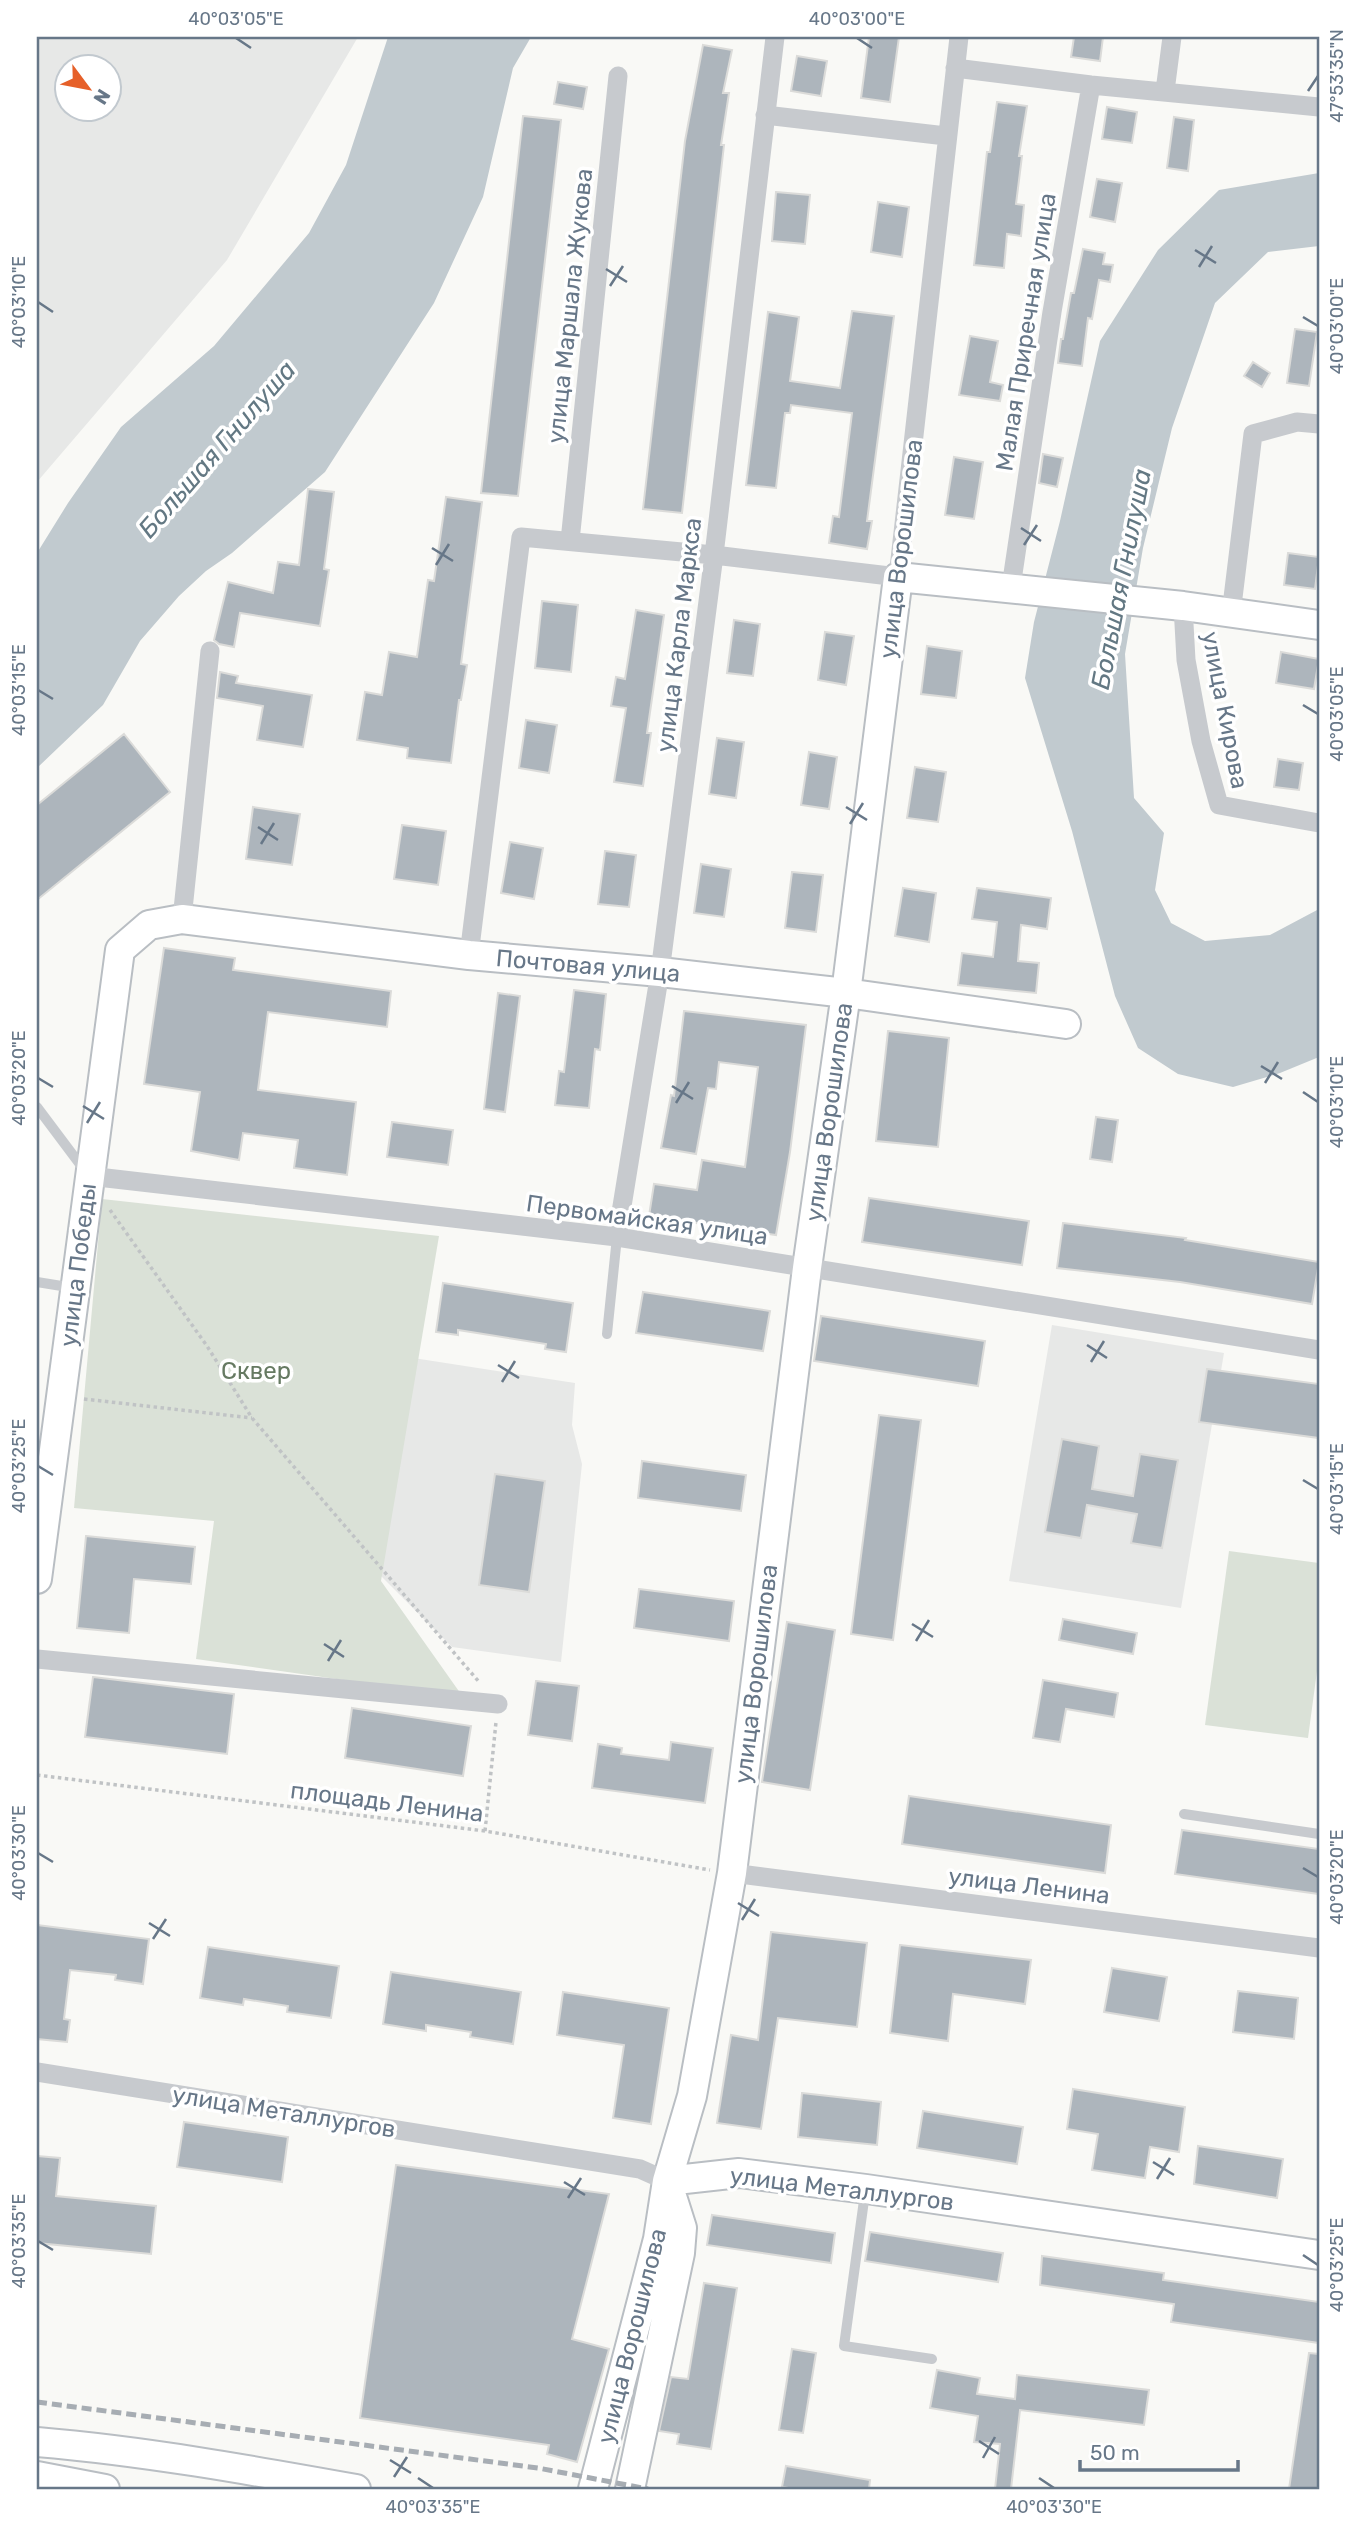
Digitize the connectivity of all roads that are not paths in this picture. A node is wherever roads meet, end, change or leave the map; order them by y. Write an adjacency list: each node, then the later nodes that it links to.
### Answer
1 (775, 37): 9 (street, улица Карла Маркса)
2 (959, 37): 4 (street, улица Ворошилова)
3 (1172, 37): 7 (street)
4 (955, 68): 6 (street); 10 (street, улица Ворошилова)
5 (618, 76): 12 (street, улица Маршала Жукова)
6 (1091, 85): 7 (street); 15 (street, Малая Приречная улица)
7 (1165, 91): 8 (street)
8 (1319, 107)
9 (765, 115): 10 (street); 13 (street, улица Карла Маркса)
10 (946, 136): 14 (street, улица Ворошилова)
11 (1319, 425): 17 (street)
12 (570, 541): 13 (street); 23 (street)
13 (714, 555): 14 (street); 24 (street, улица Карла Маркса)
14 (898, 577): 15 (main road); 25 (main road, улица Ворошилова)
15 (1023, 589): 16 (main road)
16 (1183, 606): 17 (main road); 20 (street, улица Кирова)
17 (1231, 614): 18 (main road)
18 (1319, 625)
19 (210, 651): 21 (street)
20 (1319, 823)
21 (182, 919): 22 (main road, Почтовая улица); 23 (main road, Почтовая улица)
22 (120, 950): 28 (main road, улица Победы)
23 (469, 956): 24 (main road, Почтовая улица)
24 (660, 972): 25 (main road, Почтовая улица); 29 (street, улица Карла Маркса)
25 (846, 993): 26 (main road, Почтовая улица); 30 (main road, улица Ворошилова)
26 (1066, 1024)
27 (37, 1107): 28 (lane)
28 (89, 1176): 29 (street, Первомайская улица); 32 (main road, улица Победы)
29 (617, 1237): 30 (street, Первомайская улица); 33 (lane)
30 (807, 1268): 34 (street, Первомайская улица); 40 (main road, улица Ворошилова)
31 (37, 1282): 32 (lane)
32 (74, 1288): 35 (main road, улица Победы)
33 (607, 1334)
34 (1319, 1350)
35 (37, 1579)
36 (37, 1659): 37 (street)
37 (498, 1704)
38 (1184, 1815): 39 (lane)
39 (1319, 1834)
40 (732, 1873): 41 (street, улица Ленина); 43 (main road, улица Ворошилова)
41 (1319, 1948)
42 (37, 2073): 43 (street, улица Металлургов)
43 (667, 2182): 44 (main road, улица Металлургов); 51 (main road, улица Ворошилова); 52 (main road, улица Ворошилова)
44 (866, 2189): 45 (main road, улица Металлургов); 46 (lane)
45 (1319, 2255)
46 (932, 2359)
47 (37, 2442): 50 (main road)
48 (37, 2476): 49 (main road)
49 (105, 2489)
50 (356, 2489)
51 (593, 2489)
52 (630, 2489)

